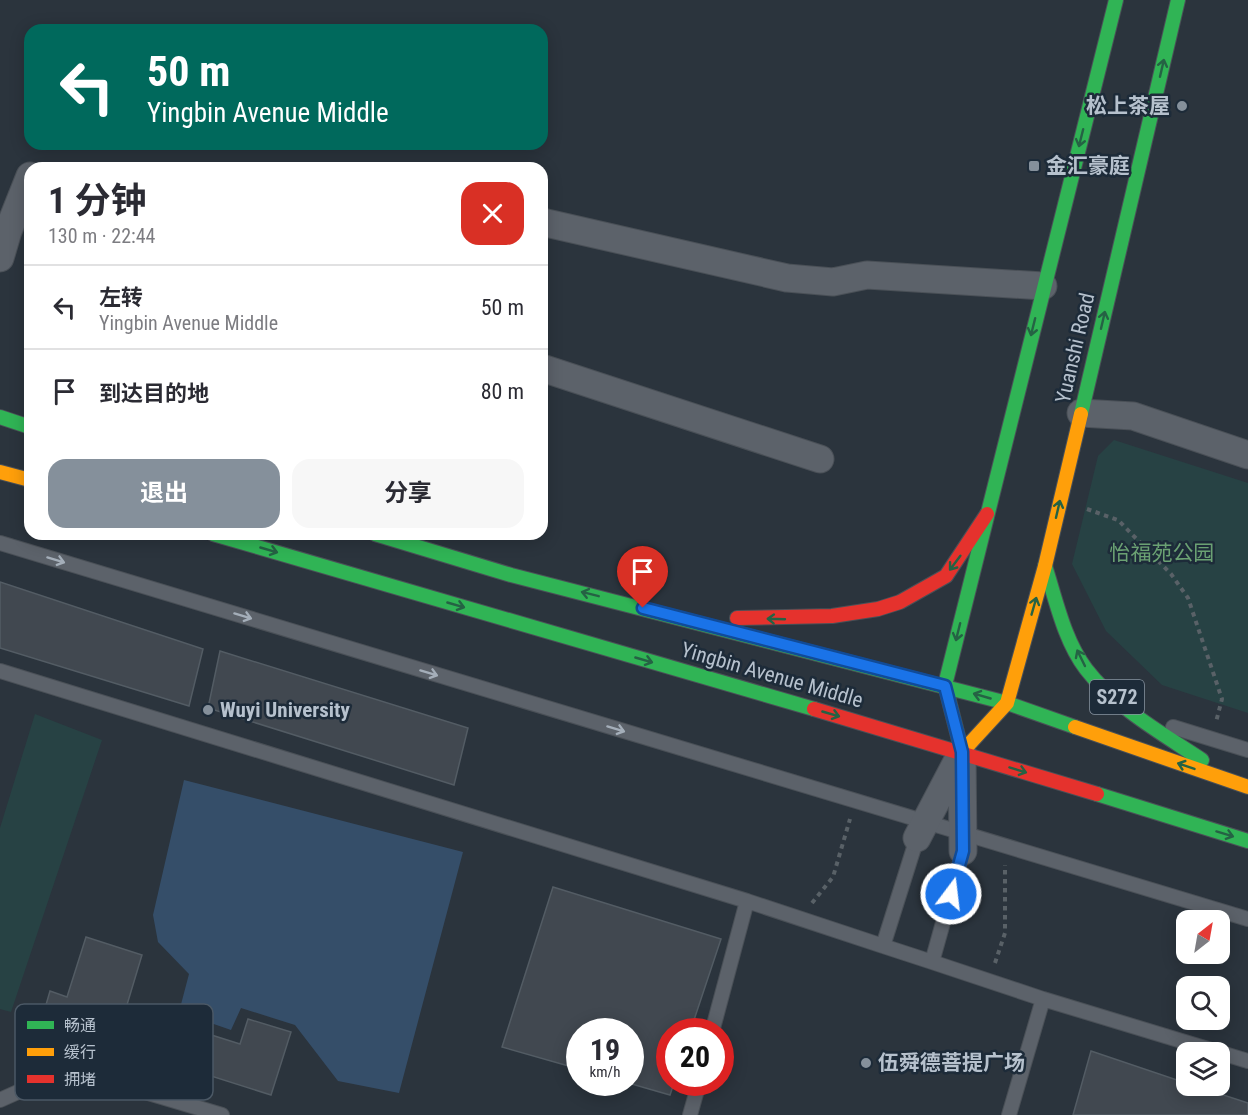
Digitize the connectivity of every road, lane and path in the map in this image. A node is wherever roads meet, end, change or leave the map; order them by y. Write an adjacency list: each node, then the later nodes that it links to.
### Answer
1 (1116, 0): 7 (main road, one-way to 7)
2 (1178, 0): 9 (main road, Yuanshi Road, one-way to 2)
3 (24, 188): 5 (street)
4 (548, 223): 7 (street)
5 (4, 230): 6 (street)
6 (0, 258)
7 (1043, 286): 17 (main road, one-way to 17)
8 (548, 370): 13 (street)
9 (1081, 413): 12 (street); 16 (main road, Yuanshi Road)
10 (0, 417): 11 (main road)
11 (24, 425)
12 (1248, 454)
13 (820, 459)
14 (0, 472): 15 (main road)
15 (24, 478)
16 (1060, 500): 21 (main road, Yuanshi Road, one-way to 16); 27 (path)
17 (987, 514): 22 (main road, one-way to 22); 24 (main road, one-way to 24)
18 (234, 540): 29 (main road, Yingbin Avenue Middle, one-way to 29)
19 (396, 540): 22 (main road, Yingbin Avenue Middle, one-way to 19)
20 (0, 543): 31 (lane, one-way to 31)
21 (1045, 566): 25 (main road, Yuanshi Road, one-way to 21); 26 (main road, S272, one-way to 21)
22 (687, 619): 24 (main road, Yingbin Avenue Middle)
23 (0, 671): 36 (lane)
24 (945, 686): 25 (main road, Yingbin Avenue Middle, one-way to 24); 29 (main road)
25 (1007, 703): 29 (main road); 30 (main road, Yingbin Avenue Middle, one-way to 25)
26 (1143, 718): 27 (lane); 30 (main road, S272)
27 (1211, 739): 28 (lane)
28 (1248, 750)
29 (962, 752): 32 (street); 33 (main road, Yingbin Avenue Middle, one-way to 33); 34 (street)
30 (1245, 786)
31 (856, 801): 32 (lane); 37 (path)
32 (921, 830): 34 (lane); 39 (lane)
33 (1248, 841)
34 (963, 842): 35 (lane); 40 (lane)
35 (1005, 846): 38 (lane); 41 (path)
36 (747, 901): 37 (lane); 43 (lane)
37 (800, 918): 39 (lane)
38 (1248, 919)
39 (883, 946): 40 (lane)
40 (932, 962): 41 (lane)
41 (988, 981): 42 (lane)
42 (1043, 999): 44 (lane); 51 (lane)
43 (716, 1018)
44 (1248, 1061)
45 (15, 1093): 47 (lane)
46 (695, 1096): 50 (lane)
47 (0, 1100)
48 (172, 1100): 49 (lane)
49 (222, 1115)
50 (690, 1115)
51 (1009, 1115)

